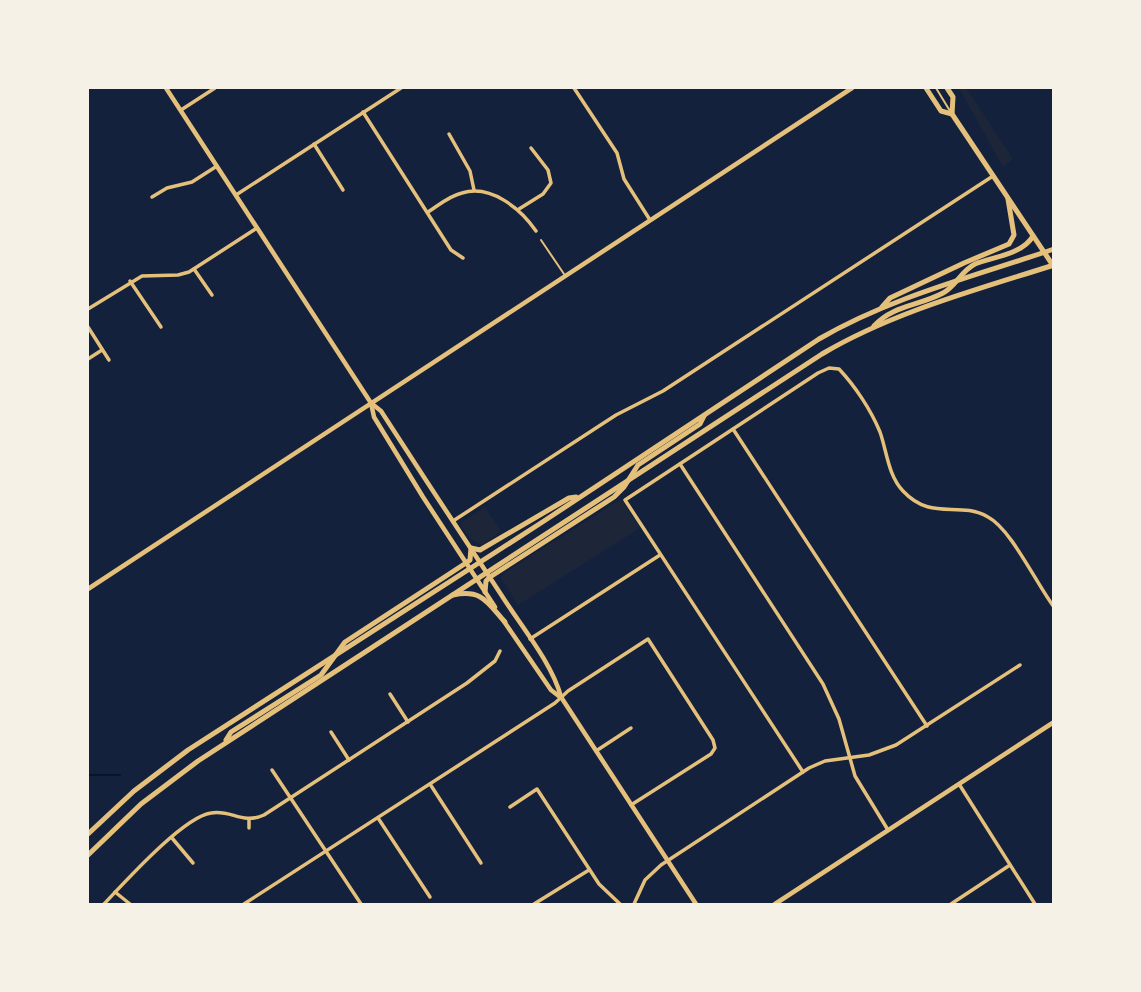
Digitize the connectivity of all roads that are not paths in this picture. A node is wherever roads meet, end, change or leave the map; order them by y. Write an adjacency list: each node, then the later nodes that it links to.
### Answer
1 (166, 88): 9 (main road)
2 (215, 88): 9 (street)
3 (401, 88): 10 (street)
4 (574, 88): 24 (street)
5 (852, 88): 24 (main road)
6 (926, 88): 11 (main road)
7 (936, 88): 11 (lane)
8 (947, 88): 11 (main road)
9 (181, 110): 15 (main road)
10 (363, 112): 13 (street); 23 (street)
11 (952, 114): 16 (main road)
12 (449, 134): 18 (street)
13 (314, 144): 17 (street); 19 (street)
14 (531, 148): 22 (street)
15 (218, 166): 19 (main road); 20 (street)
16 (993, 176): 21 (main road); 52 (street)
17 (342, 190)
18 (474, 190): 22 (street); 23 (street)
19 (236, 195): 25 (main road)
20 (152, 197)
21 (1008, 199): 27 (main road); 39 (main road)
22 (519, 209): 26 (street)
23 (428, 212): 31 (street)
24 (650, 220): 34 (main road)
25 (257, 228): 33 (street); 46 (main road)
26 (536, 231)
27 (1034, 236): 30 (main road); 36 (main road)
28 (541, 240): 34 (lane)
29 (1054, 249): 30 (main road)
30 (1044, 253): 32 (main road); 36 (main road)
31 (463, 258)
32 (1053, 266): 42 (main road)
33 (194, 269): 35 (street); 37 (street)
34 (565, 275): 46 (main road)
35 (130, 281): 38 (street); 41 (street)
36 (956, 281): 39 (main road); 42 (main road)
37 (212, 295)
38 (88, 309)
39 (880, 309): 47 (main road)
40 (88, 327): 43 (street)
41 (161, 327)
42 (872, 328): 50 (main road)
43 (102, 350): 44 (street); 45 (street)
44 (88, 359)
45 (109, 360)
46 (371, 403): 52 (main road); 56 (main road); 59 (main road)
47 (706, 413): 50 (main road); 51 (main road)
48 (733, 429): 49 (street); 62 (street); 72 (street)
49 (680, 464): 54 (street); 77 (street)
50 (629, 478): 57 (main road)
51 (580, 497): 53 (main road); 55 (main road)
52 (453, 521): 53 (main road)
53 (471, 548): 55 (main road); 56 (main road)
54 (661, 554): 64 (street); 80 (street)
55 (480, 562): 56 (main road); 57 (main road)
56 (468, 566): 58 (main road); 66 (main road)
57 (488, 574): 58 (main road); 60 (main road); 64 (main road)
58 (476, 578): 60 (main road); 61 (main road)
59 (88, 589)
60 (485, 592): 63 (main road)
61 (450, 596): 63 (main road); 75 (main road)
62 (1054, 607)
63 (505, 622): 69 (main road)
64 (530, 639): 69 (main road)
65 (500, 651): 70 (street)
66 (332, 659): 75 (main road); 90 (main road)
67 (1020, 665): 72 (street)
68 (390, 694): 70 (street)
69 (561, 697): 76 (main road); 81 (street); 84 (street)
70 (408, 722): 78 (street)
71 (1054, 722): 82 (main road)
72 (927, 726): 77 (street)
73 (631, 728): 76 (street)
74 (331, 732): 78 (street)
75 (225, 743): 93 (main road)
76 (596, 751): 84 (main road)
77 (849, 757): 80 (street); 89 (street)
78 (349, 760): 83 (street)
79 (272, 770): 83 (street)
80 (803, 772): 94 (street)
81 (430, 784): 86 (street); 96 (street)
82 (959, 785): 89 (main road); 97 (street)
83 (290, 798): 87 (street); 92 (street)
84 (631, 805): 94 (main road)
85 (510, 807): 98 (street)
86 (378, 818): 92 (street); 100 (street)
87 (249, 819): 88 (street); 91 (street)
88 (249, 828)
89 (888, 831): 109 (main road)
90 (88, 834)
91 (172, 838): 95 (street); 99 (street)
92 (326, 852): 101 (street); 104 (street)
93 (88, 855)
94 (667, 860): 107 (street); 108 (main road)
95 (193, 863)
96 (481, 863)
97 (1011, 865): 110 (street); 111 (street)
98 (589, 870): 105 (street); 106 (street)
99 (116, 892): 102 (street); 103 (street)
100 (430, 897)
101 (360, 904)
102 (104, 905)
103 (130, 905)
104 (244, 905)
105 (534, 905)
106 (620, 905)
107 (634, 905)
108 (696, 905)
109 (775, 905)
110 (951, 905)
111 (1035, 905)

